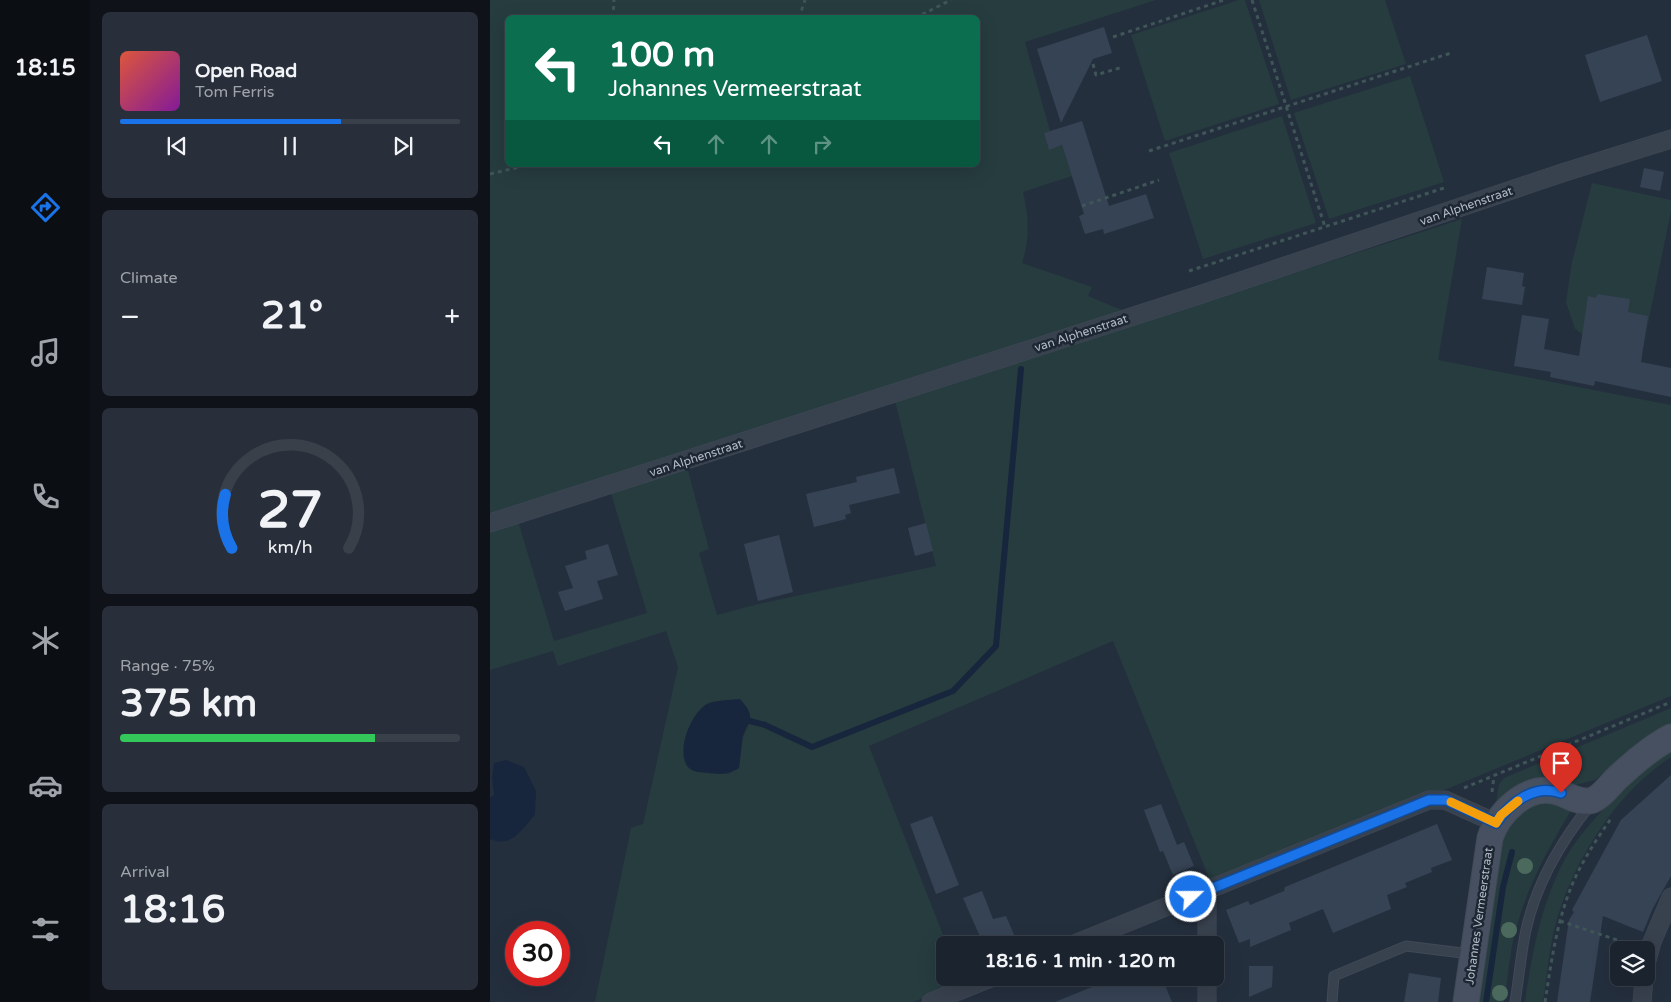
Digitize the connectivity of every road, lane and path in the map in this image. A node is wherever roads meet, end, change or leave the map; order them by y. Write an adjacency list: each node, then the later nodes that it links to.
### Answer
1 (614, 0): 6 (path)
2 (805, 0): 7 (path)
3 (951, 0): 8 (path)
4 (1224, 0): 9 (path)
5 (1252, 0): 13 (path)
6 (613, 15)
7 (800, 15)
8 (920, 15)
9 (1113, 37)
10 (1452, 53): 13 (path)
11 (1093, 64): 12 (path)
12 (1123, 67)
13 (1287, 107): 15 (path); 21 (path)
14 (1671, 139): 23 (street, van Alphenstraat)
15 (1149, 151)
16 (520, 167): 17 (path)
17 (490, 174)
18 (1159, 180): 20 (path)
19 (1444, 188): 21 (path)
20 (1082, 206)
21 (1325, 227): 22 (path)
22 (1189, 271)
23 (490, 523)
24 (1671, 702): 26 (path)
25 (1671, 737): 27 (street)
26 (1438, 799): 29 (street); 30 (street)
27 (1594, 800): 29 (street, Johannes Vermeerstraat); 47 (lane)
28 (1615, 814): 32 (path)
29 (1496, 823): 39 (street, Johannes Vermeerstraat)
30 (1207, 890): 33 (street); 34 (street)
31 (1671, 897): 37 (street)
32 (1560, 921): 36 (path); 48 (path)
33 (1094, 936)
34 (1207, 936)
35 (1671, 937): 38 (street)
36 (1617, 941)
37 (1653, 941)
38 (1655, 948)
39 (1473, 954): 45 (lane); 46 (street, Johannes Vermeerstraat)
40 (972, 986): 43 (street)
41 (1207, 986): 44 (street)
42 (1643, 986): 49 (street)
43 (931, 1002)
44 (1207, 1002)
45 (1332, 1002)
46 (1466, 1002)
47 (1515, 1002)
48 (1545, 1002)
49 (1642, 1002)

